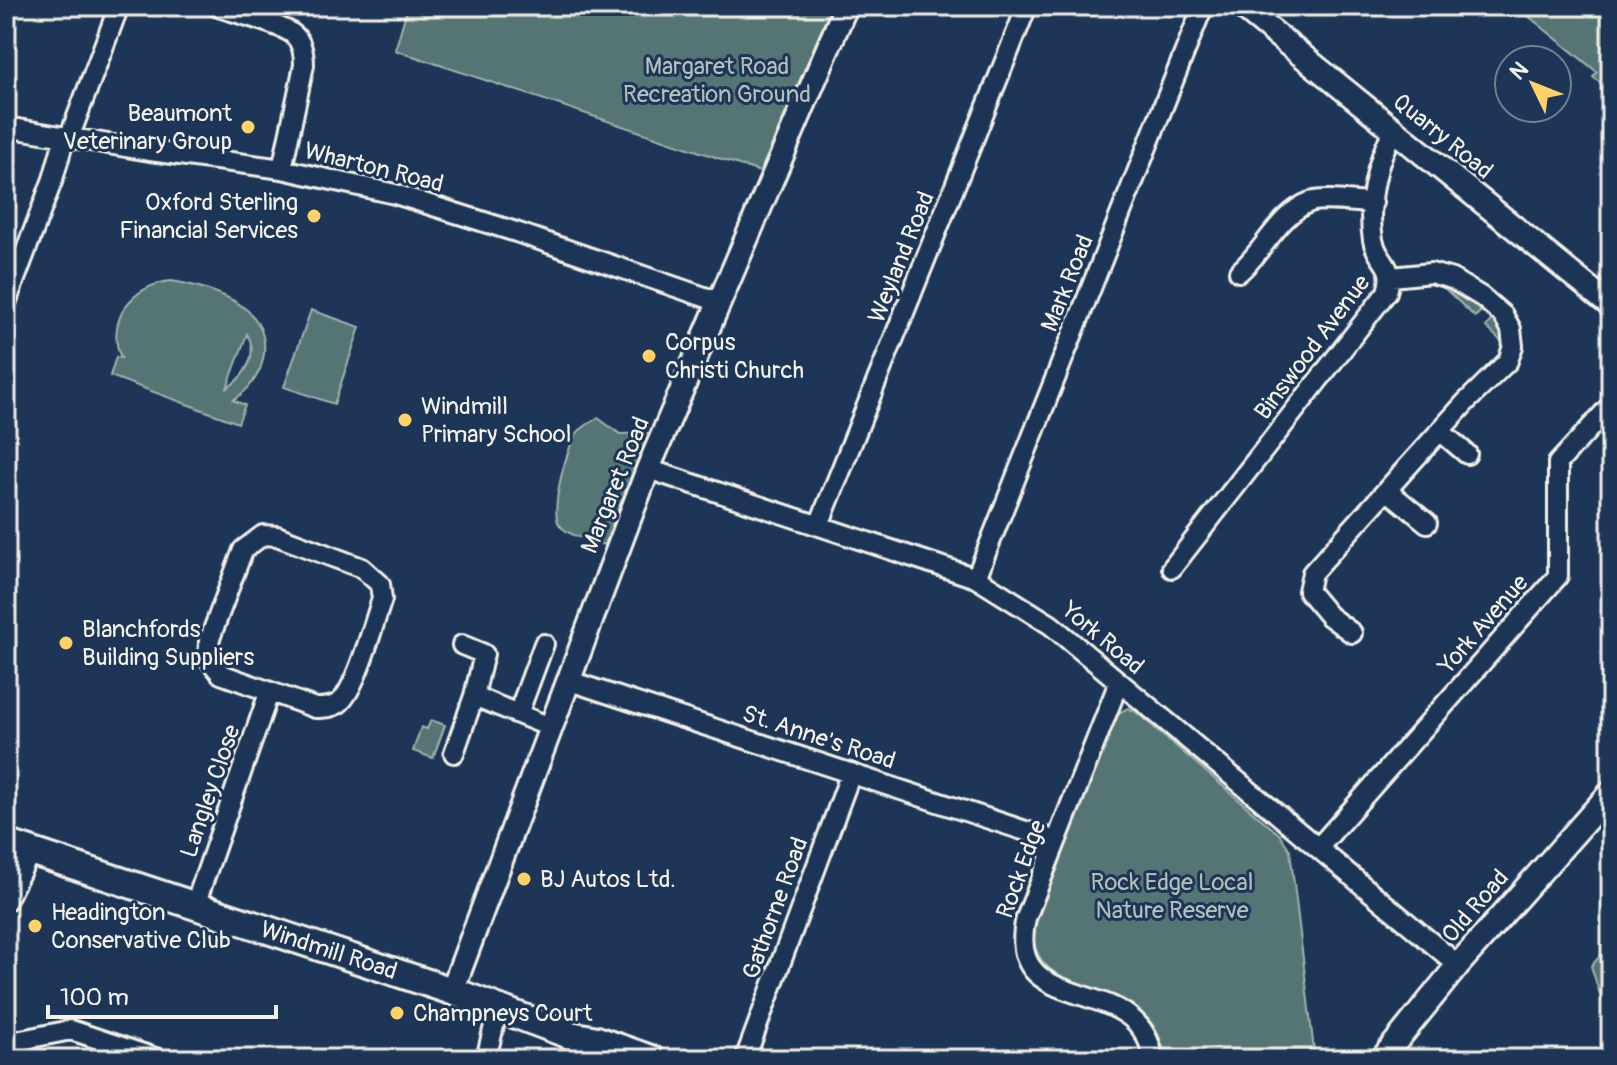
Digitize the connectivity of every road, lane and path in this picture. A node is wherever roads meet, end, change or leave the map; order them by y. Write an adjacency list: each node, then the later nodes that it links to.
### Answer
1 (119, 6): 9 (street)
2 (216, 6): 10 (street)
3 (846, 6): 14 (street, Margaret Road)
4 (1027, 6): 23 (street, Weyland Road)
5 (1203, 6): 25 (street, Mark Road)
6 (1241, 6): 8 (street, Quarry Road)
7 (6, 127): 9 (street, Wharton Road)
8 (1394, 130): 11 (street, Binswood Avenue); 16 (street, Quarry Road)
9 (68, 138): 10 (street, Wharton Road); 15 (street)
10 (282, 169): 14 (street, Wharton Road)
11 (1373, 203): 12 (street); 13 (street, Binswood Avenue)
12 (1239, 272)
13 (1392, 277): 18 (street); 24 (street, Binswood Avenue)
14 (719, 302): 20 (street, Margaret Road)
15 (6, 303)
16 (1611, 306)
17 (1611, 405): 40 (street, York Avenue)
18 (1440, 431): 19 (street); 21 (street)
19 (1467, 454)
20 (648, 469): 23 (street, York Road); 29 (street, Margaret Road)
21 (1388, 491): 22 (street); 26 (street)
22 (1427, 523)
23 (819, 525): 25 (street, York Road)
24 (1172, 568)
25 (976, 578): 30 (street, York Road)
26 (1352, 633)
27 (544, 644): 33 (street)
28 (462, 645): 32 (street)
29 (567, 680): 34 (street, Margaret Road); 36 (street, St. Anne's Road)
30 (1119, 682): 38 (street, Rock Edge); 40 (street, York Road)
31 (269, 693): 31 (street); 42 (street, Langley Close)
32 (474, 696): 33 (street); 35 (street)
33 (518, 714): 34 (street)
34 (550, 727): 44 (street, Margaret Road)
35 (454, 753)
36 (851, 773): 38 (street, St. Anne's Road); 50 (street, Gathorne Road)
37 (1611, 792): 43 (street, Old Road)
38 (1056, 841): 51 (street, Rock Edge)
39 (18, 847): 41 (street); 42 (main road, Windmill Road)
40 (1319, 847): 43 (street, York Road)
41 (6, 901)
42 (195, 905): 44 (main road, Windmill Road)
43 (1458, 965): 52 (street, Old Road)
44 (452, 991): 45 (main road, Windmill Road)
45 (498, 1009): 48 (street); 49 (main road, Windmill Road)
46 (6, 1043): 47 (street)
47 (158, 1059)
48 (486, 1059)
49 (651, 1059)
50 (745, 1059)
51 (1154, 1059)
52 (1382, 1059)

